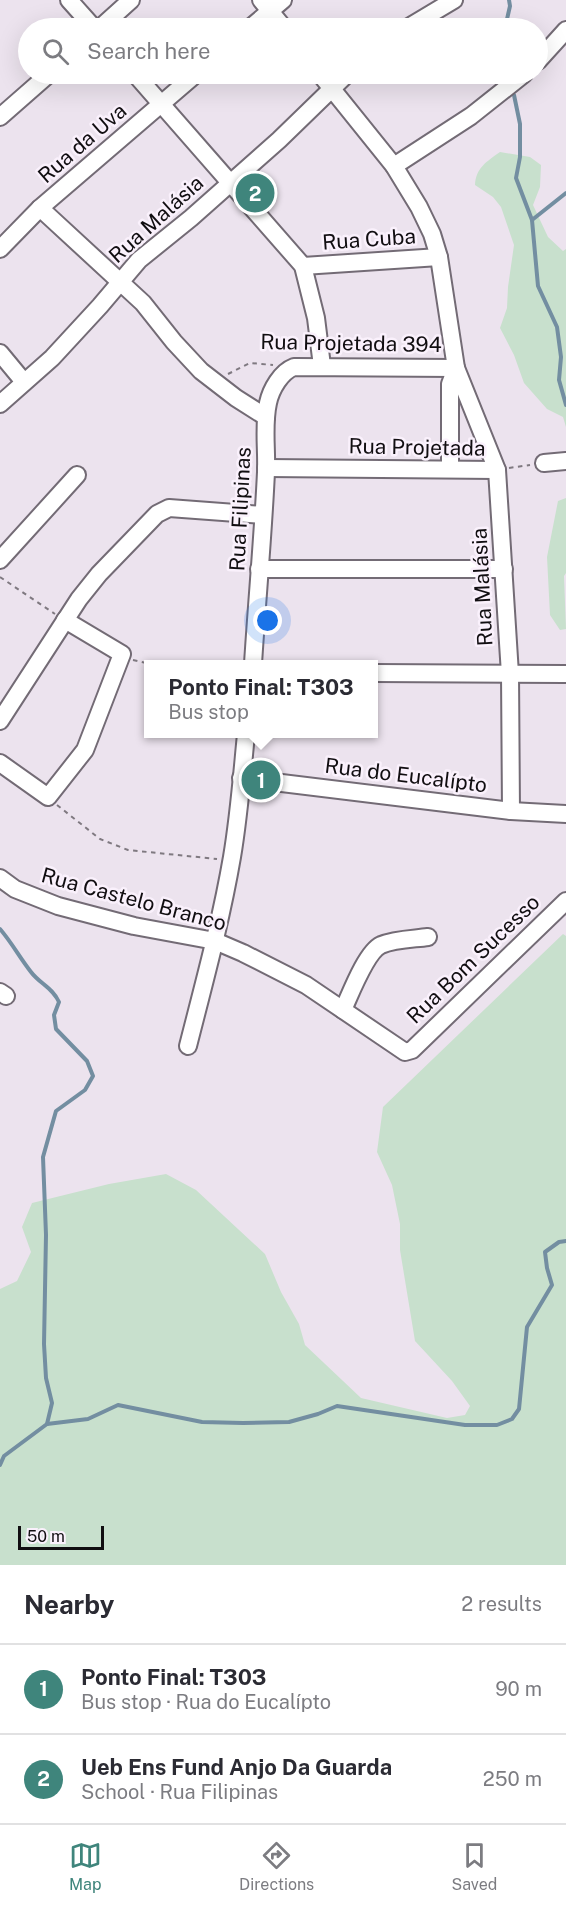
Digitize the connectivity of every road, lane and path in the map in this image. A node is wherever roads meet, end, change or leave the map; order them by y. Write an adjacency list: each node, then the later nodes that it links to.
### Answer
1 (69, 0): 6 (street)
2 (131, 0): 7 (street)
3 (284, 0): 5 (street)
4 (454, 0): 9 (street)
5 (266, 6): 8 (street)
6 (85, 18)
7 (111, 18)
8 (276, 18)
9 (424, 18)
10 (566, 30): 11 (street)
11 (548, 49)
12 (38, 84): 20 (street)
13 (144, 84): 19 (street)
14 (185, 84): 19 (street, Rua da Uva)
15 (329, 84): 18 (street)
16 (336, 84): 18 (street, Rua Malásia)
17 (511, 84): 21 (street)
18 (332, 88): 21 (street); 22 (street, Rua Malásia)
19 (162, 104): 22 (street); 23 (street, Rua da Uva)
20 (0, 117)
21 (394, 166): 25 (street)
22 (231, 183): 26 (street); 27 (street, Rua Malásia)
23 (40, 208): 24 (street, Rua da Uva); 27 (street)
24 (0, 249)
25 (439, 257): 26 (street, Rua Cuba); 31 (street)
26 (303, 266): 29 (street)
27 (121, 281): 32 (street); 33 (street, Rua Malásia)
28 (0, 353): 33 (street)
29 (322, 366): 30 (street, Rua Projetada 394); 31 (street, Rua Projetada 394)
30 (294, 367): 32 (path, Rua Projetada 394); 35 (street, Rua Filipinas)
31 (456, 368): 39 (street); 40 (street, Rua Malásia)
32 (213, 381): 35 (street)
33 (24, 382): 34 (street, Rua Malásia)
34 (0, 404)
35 (266, 417): 38 (street, Rua Filipinas)
36 (566, 460): 37 (street)
37 (544, 463): 40 (path, Rua Projetada)
38 (266, 468): 39 (street, Rua Projetada); 42 (street, Rua Filipinas)
39 (450, 469): 40 (street, Rua Projetada)
40 (497, 470): 45 (street, Rua Malásia)
41 (77, 475): 43 (street)
42 (263, 515): 44 (street, Rua Filipinas); 47 (street)
43 (0, 560)
44 (259, 568): 45 (street); 49 (street, Rua Filipinas)
45 (504, 569): 52 (street, Rua Malásia)
46 (0, 577): 47 (path)
47 (65, 621): 48 (street); 54 (street)
48 (128, 657): 50 (path); 58 (street)
49 (254, 660)
50 (144, 662)
51 (378, 673): 52 (street)
52 (510, 674): 53 (street); 59 (street, Rua Malásia)
53 (566, 674)
54 (0, 721)
55 (246, 738): 57 (street)
56 (1, 769): 58 (street)
57 (241, 778): 59 (street, Rua do Eucalípto); 61 (street)
58 (48, 797): 61 (path)
59 (511, 811): 60 (street, Rua do Eucalípto)
60 (566, 814)
61 (232, 860): 65 (street)
62 (0, 878): 65 (street, Rua Castelo Branco)
63 (566, 901): 68 (street, Rua Bom Sucesso)
64 (428, 938): 66 (street)
65 (214, 941): 66 (street, Rua Castelo Branco); 67 (street)
66 (343, 1010): 68 (street, Rua Castelo Branco)
67 (188, 1046)
68 (412, 1050)

